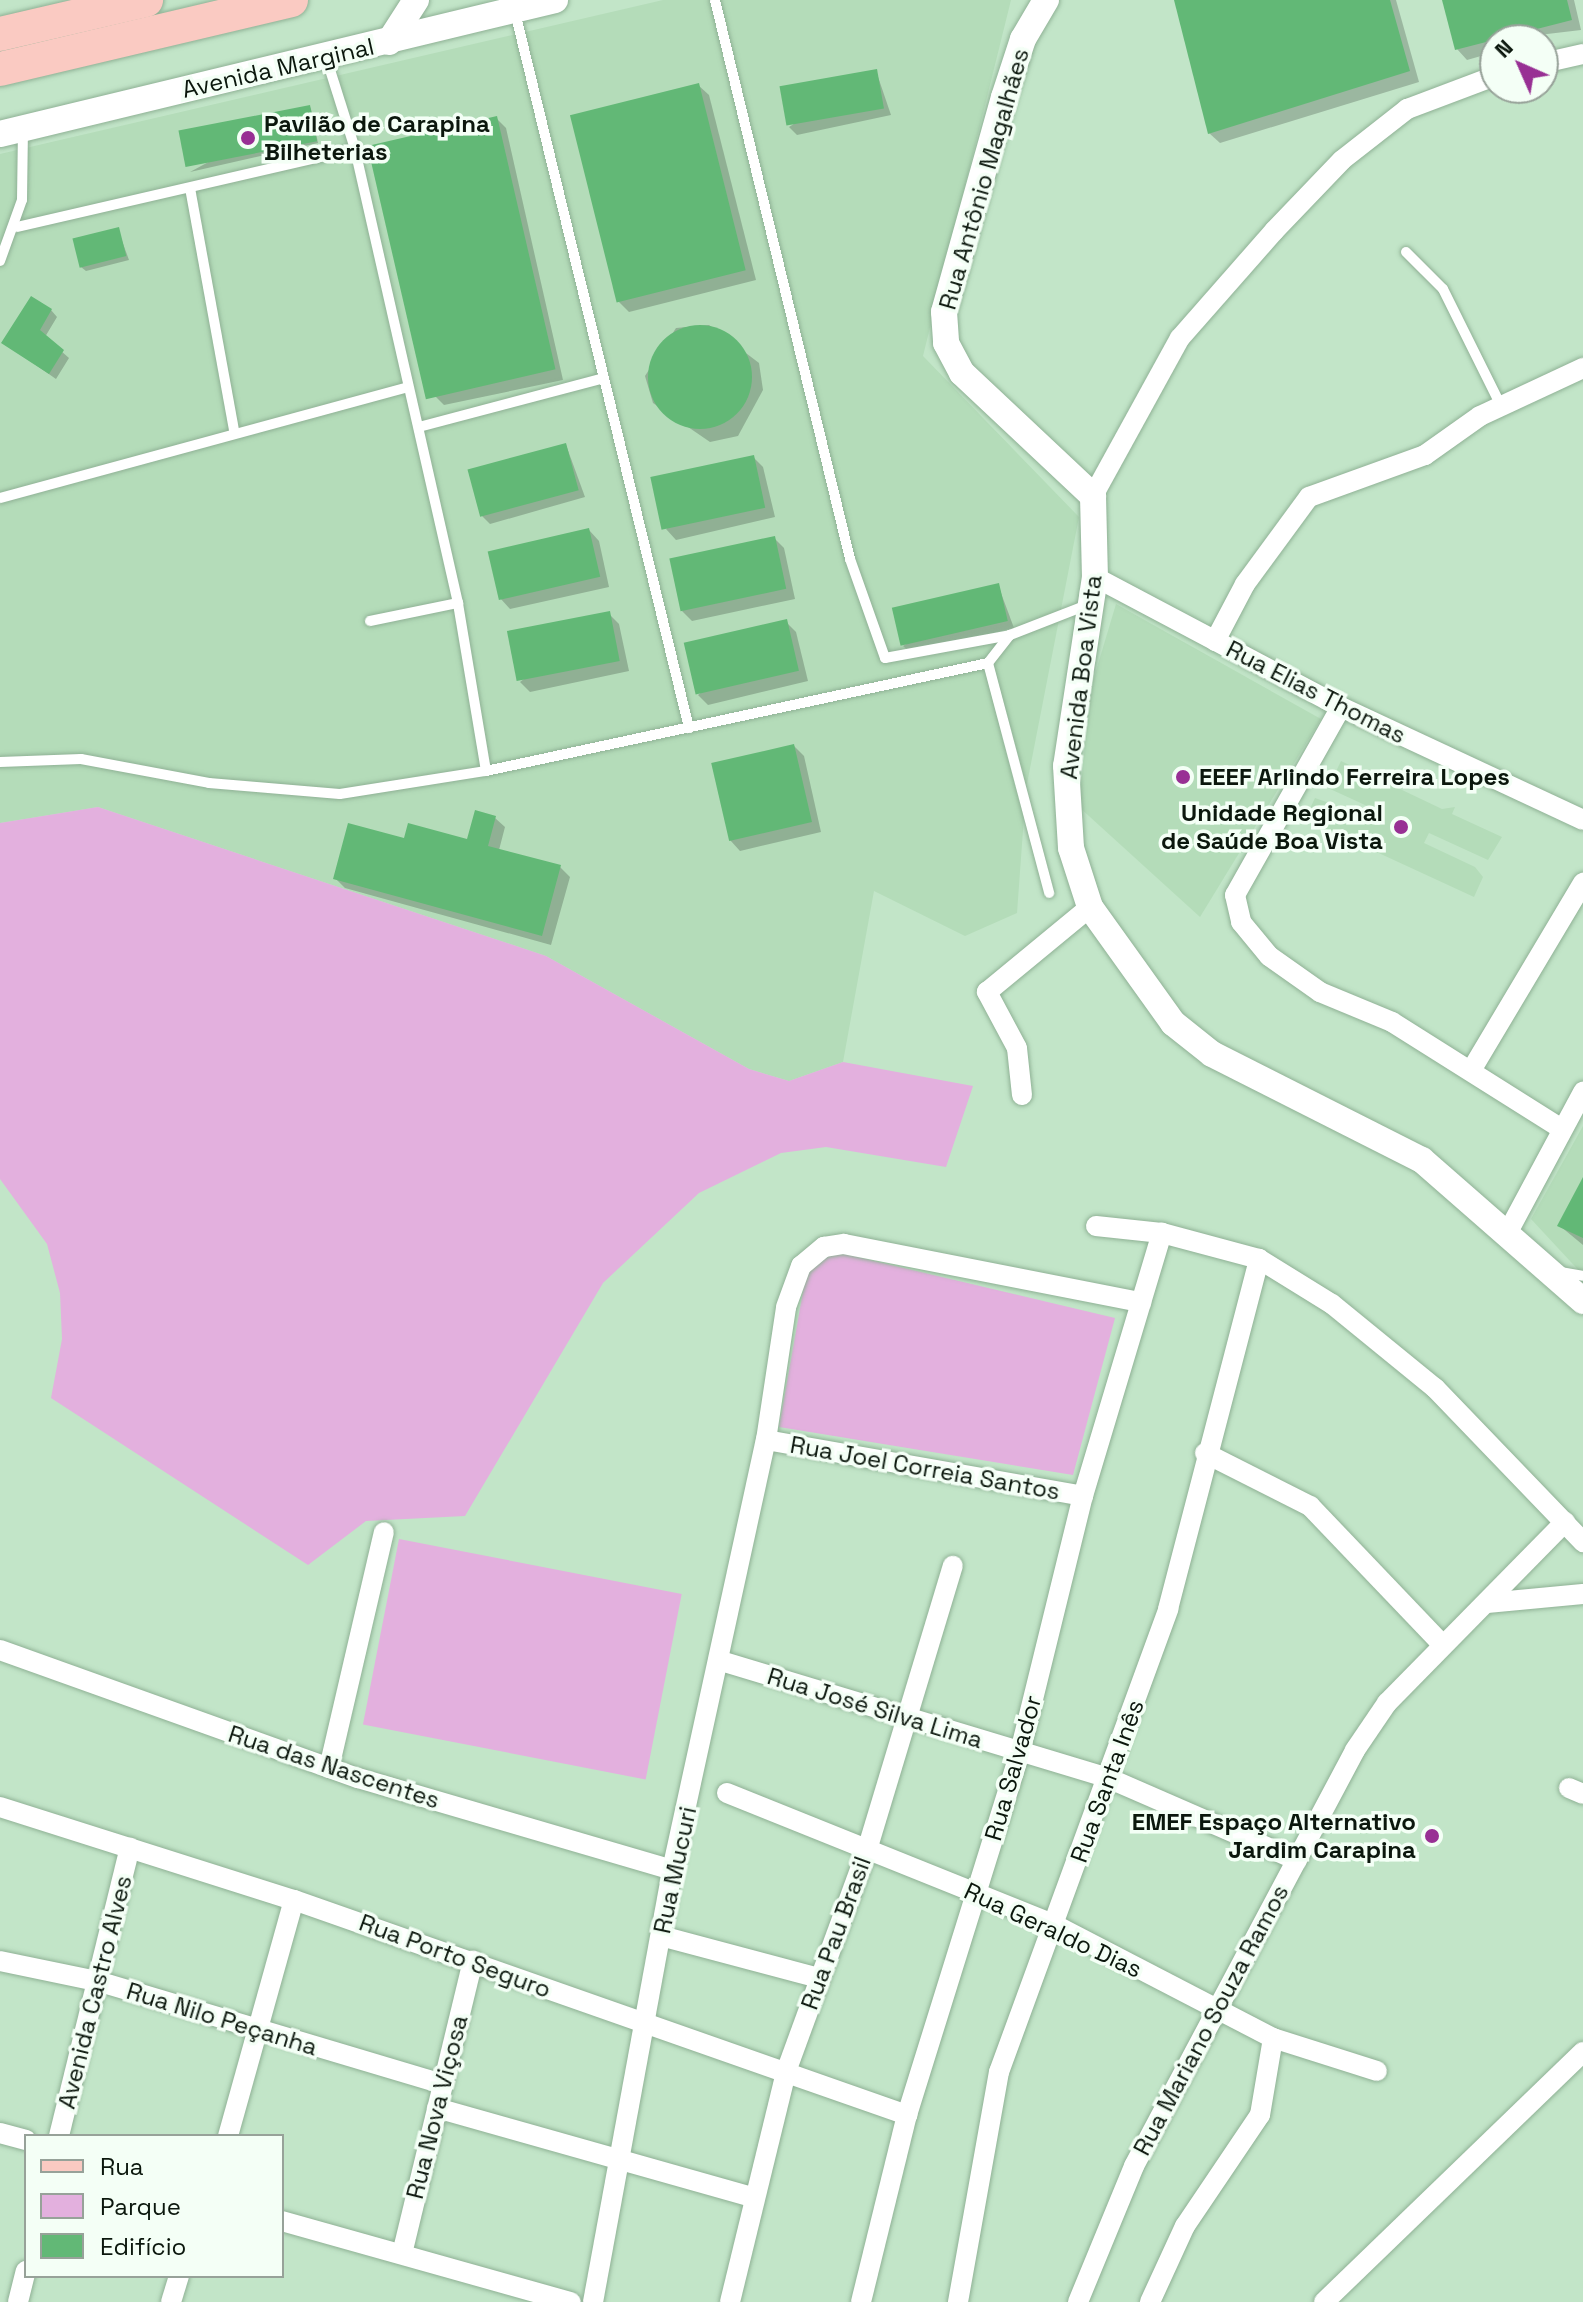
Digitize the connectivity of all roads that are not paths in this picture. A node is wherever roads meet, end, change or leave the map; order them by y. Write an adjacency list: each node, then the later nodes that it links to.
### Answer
1 (146, 0): 8 (main road)
2 (291, 0): 13 (main road)
3 (416, 0): 9 (street)
4 (555, 0): 7 (street, Avenida Marginal)
5 (715, 0): 33 (lane)
6 (1046, 0): 27 (street, Rua Antônio Magalhães)
7 (514, 10): 9 (street, Avenida Marginal); 22 (lane)
8 (0, 34)
9 (389, 42): 11 (street, Avenida Marginal)
10 (1583, 54): 12 (street)
11 (326, 57): 15 (street, Avenida Marginal); 16 (lane)
12 (1559, 59)
13 (0, 69)
14 (1479, 82): 27 (street)
15 (11, 131): 18 (lane)
16 (355, 149): 17 (lane); 23 (lane)
17 (190, 188): 18 (lane); 26 (lane)
18 (17, 227): 20 (lane)
19 (1406, 252): 24 (lane)
20 (0, 261)
21 (1583, 368): 24 (street)
22 (604, 378): 25 (lane); 37 (lane)
23 (408, 387): 25 (lane); 26 (lane)
24 (1501, 406): 34 (street)
25 (419, 427): 30 (lane)
26 (234, 430): 28 (lane)
27 (1093, 496): 29 (street, Avenida Boa Vista)
28 (0, 498)
29 (1095, 577): 31 (street, Avenida Boa Vista); 34 (street, Rua Elias Thomas)
30 (458, 603): 32 (lane); 39 (lane)
31 (1091, 604): 33 (lane); 43 (street, Avenida Boa Vista)
32 (370, 621)
33 (1010, 635): 35 (lane)
34 (1215, 641): 36 (street, Rua Elias Thomas)
35 (988, 663): 37 (lane); 42 (lane)
36 (1341, 707): 40 (street, Rua Elias Thomas); 44 (street)
37 (689, 728): 39 (lane)
38 (0, 762): 39 (lane)
39 (486, 771)
40 (1583, 820)
41 (1583, 883): 44 (street)
42 (1049, 893)
43 (1090, 907): 46 (street); 49 (street, Avenida Boa Vista)
44 (1472, 1069): 47 (street)
45 (1583, 1092): 47 (street)
46 (1022, 1095)
47 (1562, 1129): 49 (street)
48 (1096, 1226): 50 (street)
49 (1509, 1230): 52 (street, Avenida Boa Vista)
50 (1162, 1233): 51 (street); 55 (street, Rua Salvador)
51 (1259, 1259): 57 (street, Rua Santa Inês); 59 (street)
52 (1551, 1270): 53 (lane); 54 (street, Avenida Boa Vista)
53 (1583, 1276)
54 (1583, 1301)
55 (1141, 1302): 56 (street, Rua Mucuri); 58 (street, Rua Salvador)
56 (766, 1440): 58 (street, Rua Joel Correia Santos); 67 (street, Rua Mucuri)
57 (1205, 1453): 65 (street); 71 (street, Rua Santa Inês)
58 (1083, 1496): 69 (street, Rua Salvador)
59 (1565, 1522): 61 (street); 64 (street, Rua Mariano Souza Ramos)
60 (384, 1532): 70 (street)
61 (1583, 1542)
62 (953, 1566): 68 (street, Rua Pau Brasil)
63 (1583, 1594): 64 (street)
64 (1487, 1603): 65 (street, Rua Mariano Souza Ramos)
65 (1443, 1645): 76 (street, Rua Mariano Souza Ramos)
66 (0, 1650): 70 (street, Rua das Nascentes)
67 (721, 1661): 68 (street, Rua José Silva Lima); 77 (street, Rua Mucuri)
68 (906, 1720): 69 (street, Rua José Silva Lima); 75 (street, Rua Pau Brasil)
69 (1020, 1752): 71 (street, Rua José Silva Lima); 78 (street, Rua Salvador)
70 (329, 1768): 77 (street, Rua das Nascentes)
71 (1108, 1778): 76 (street, Rua José Silva Lima); 80 (street, Rua Santa Inês)
72 (727, 1793): 75 (street, Rua Geraldo Dias)
73 (0, 1807): 74 (street, Rua Porto Seguro)
74 (130, 1848): 79 (street, Rua Porto Seguro); 85 (street, Avenida Castro Alves)
75 (867, 1850): 78 (street, Rua Geraldo Dias); 84 (street, Rua Pau Brasil)
76 (1297, 1860): 86 (street, Rua Mariano Souza Ramos)
77 (672, 1870): 81 (street, Rua Mucuri)
78 (975, 1893): 80 (street, Rua Geraldo Dias); 95 (street, Rua Salvador)
79 (294, 1900): 82 (street, Rua Porto Seguro); 88 (street)
80 (1055, 1925): 86 (street, Rua Geraldo Dias); 112 (street, Rua Santa Inês)
81 (661, 1936): 84 (street); 87 (street, Rua Mucuri)
82 (473, 1960): 87 (street, Rua Porto Seguro); 93 (street, Rua Nova Viçosa)
83 (0, 1961): 85 (street, Rua Nilo Peçanha)
84 (819, 1978): 91 (street, Rua Pau Brasil)
85 (97, 1981): 88 (street, Rua Nilo Peçanha); 97 (street, Avenida Castro Alves)
86 (1216, 2008): 89 (street, Rua Geraldo Dias); 113 (street, Rua Mariano Souza Ramos)
87 (641, 2024): 91 (street, Rua Porto Seguro); 100 (street, Rua Mucuri)
88 (261, 2031): 93 (street, Rua Nilo Peçanha); 98 (street)
89 (1273, 2038): 92 (street, Rua Geraldo Dias); 114 (street)
90 (1583, 2052): 115 (street)
91 (787, 2069): 95 (street, Rua Porto Seguro); 101 (street, Rua Pau Brasil)
92 (1377, 2071)
93 (443, 2084): 94 (street, Rua Nova Viçosa)
94 (437, 2108): 100 (street); 103 (street, Rua Nova Viçosa)
95 (907, 2115): 111 (street, Rua Salvador)
96 (0, 2133): 99 (street)
97 (59, 2134)
98 (229, 2134)
99 (24, 2139)
100 (623, 2161): 101 (street); 109 (street, Rua Mucuri)
101 (751, 2197): 110 (street, Rua Pau Brasil)
102 (284, 2222): 103 (street)
103 (402, 2254): 108 (street)
104 (24, 2275): 106 (street)
105 (178, 2278): 107 (street)
106 (13, 2297)
107 (171, 2302)
108 (571, 2302)
109 (593, 2302)
110 (730, 2302)
111 (861, 2302)
112 (958, 2302)
113 (1078, 2302)
114 (1150, 2302)
115 (1324, 2302)

